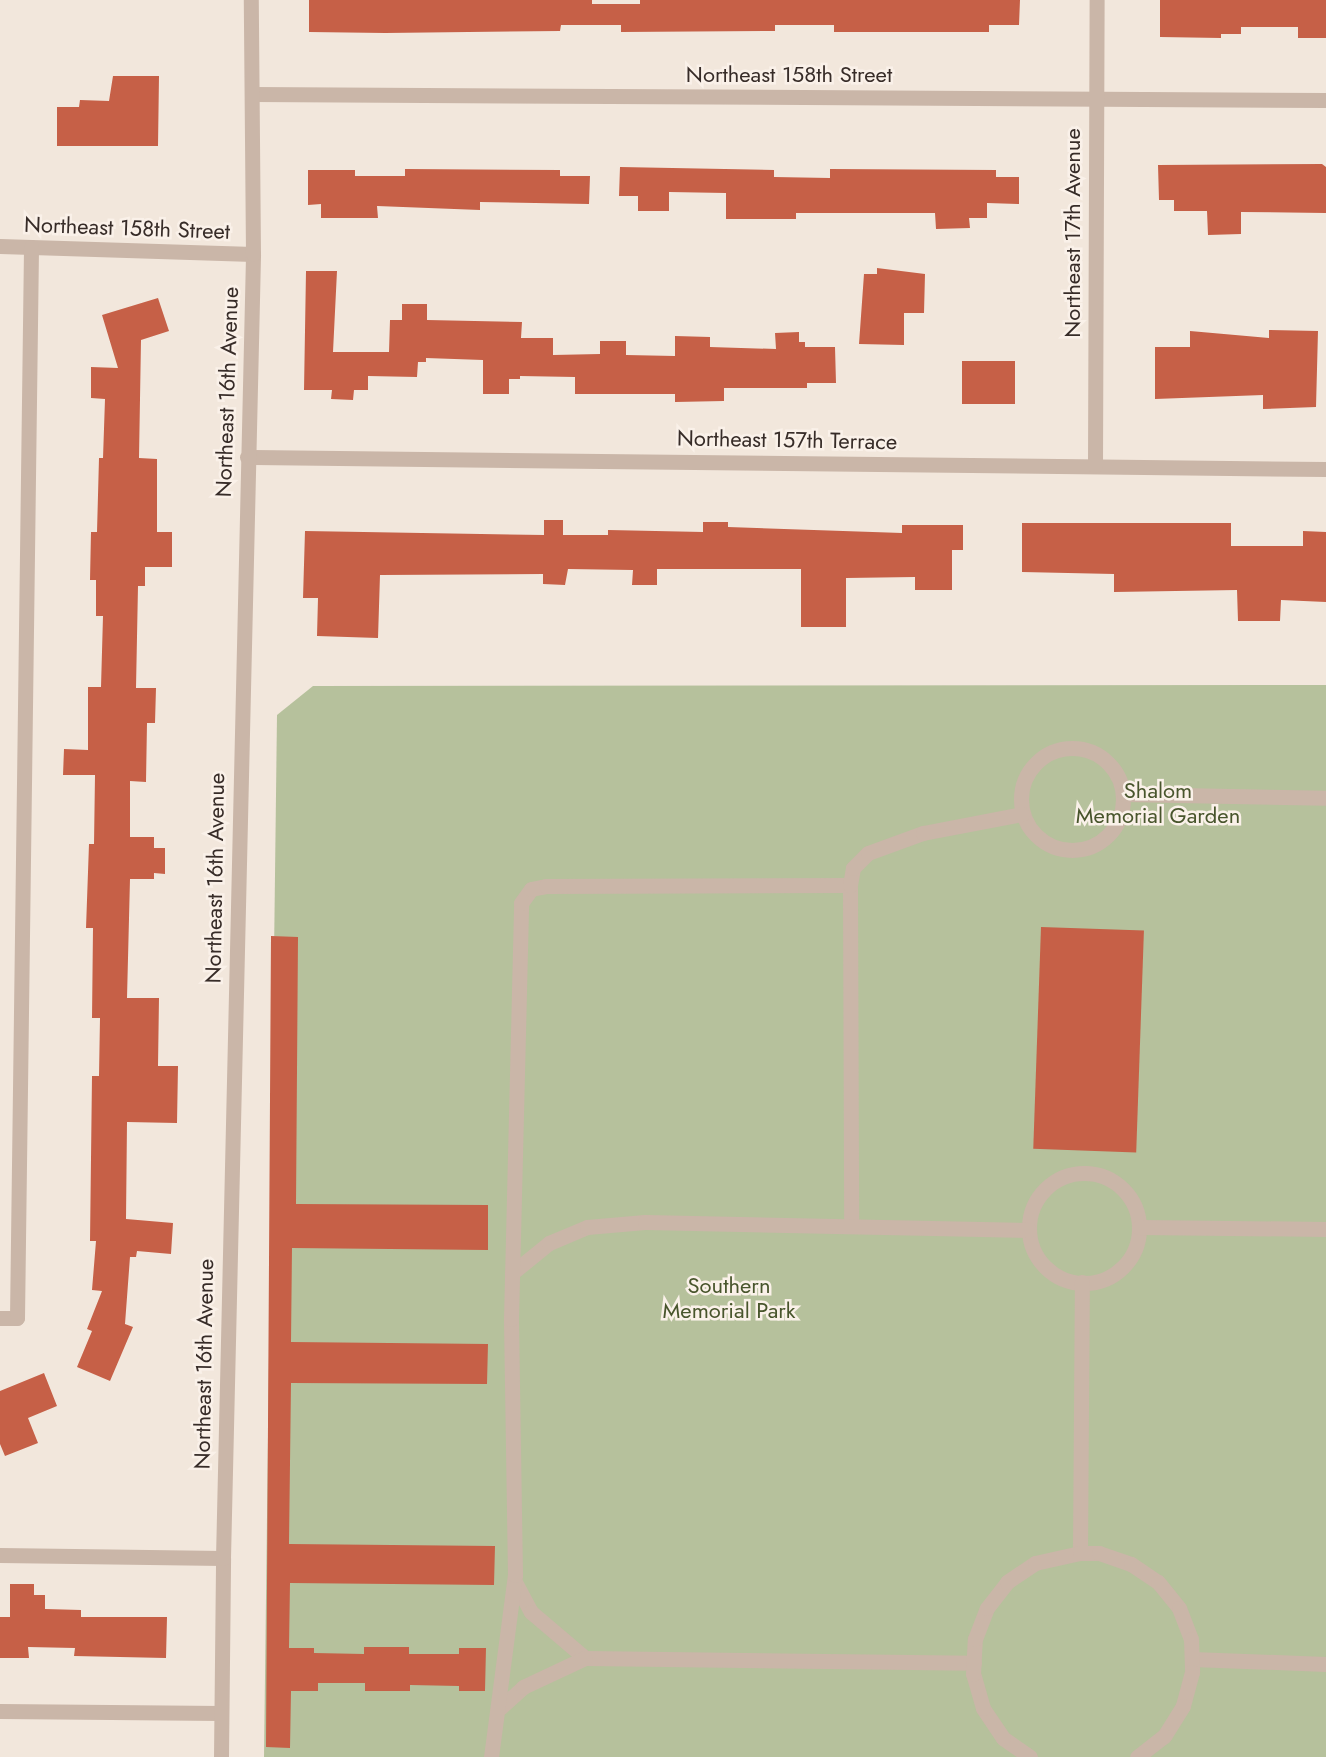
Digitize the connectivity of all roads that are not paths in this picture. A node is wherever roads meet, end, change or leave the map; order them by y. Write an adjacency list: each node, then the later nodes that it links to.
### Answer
1 (250, 0): 3 (street, Northeast 16th Avenue)
2 (1097, 0): 4 (street, Northeast 17th Avenue)
3 (253, 94): 4 (street, Northeast 158th Street); 8 (street, Northeast 16th Avenue)
4 (1096, 100): 5 (street, Northeast 158th Street); 10 (street, Northeast 17th Avenue)
5 (1326, 100)
6 (0, 246): 7 (street, Northeast 158th Street)
7 (31, 247): 8 (street, Northeast 158th Street); 22 (street)
8 (253, 254): 9 (street, Northeast 16th Avenue)
9 (247, 457): 10 (street, Northeast 157th Terrace); 25 (street, Northeast 16th Avenue)
10 (1095, 466): 11 (street, Northeast 157th Terrace)
11 (1326, 469)
12 (1124, 794): 13 (street); 14 (street); 14 (street)
13 (1326, 798)
14 (1022, 814): 15 (street)
15 (850, 885): 16 (street); 20 (street)
16 (851, 1226): 19 (street); 20 (street)
17 (1138, 1227): 18 (street); 19 (street); 21 (street)
18 (1326, 1229)
19 (1029, 1230): 21 (street)
20 (512, 1273): 26 (street)
21 (1082, 1282): 23 (street)
22 (0, 1318)
23 (1080, 1553): 28 (street); 29 (street)
24 (0, 1555): 25 (street)
25 (223, 1558): 33 (street, Northeast 16th Avenue)
26 (514, 1582): 27 (street); 31 (street)
27 (585, 1658): 29 (street); 31 (street)
28 (1192, 1659): 30 (street); 37 (street)
29 (974, 1663): 36 (street)
30 (1326, 1664)
31 (500, 1708): 35 (street)
32 (0, 1711): 33 (street)
33 (221, 1713): 34 (street, Northeast 16th Avenue)
34 (221, 1757)
35 (491, 1757)
36 (1029, 1757)
37 (1137, 1757)

